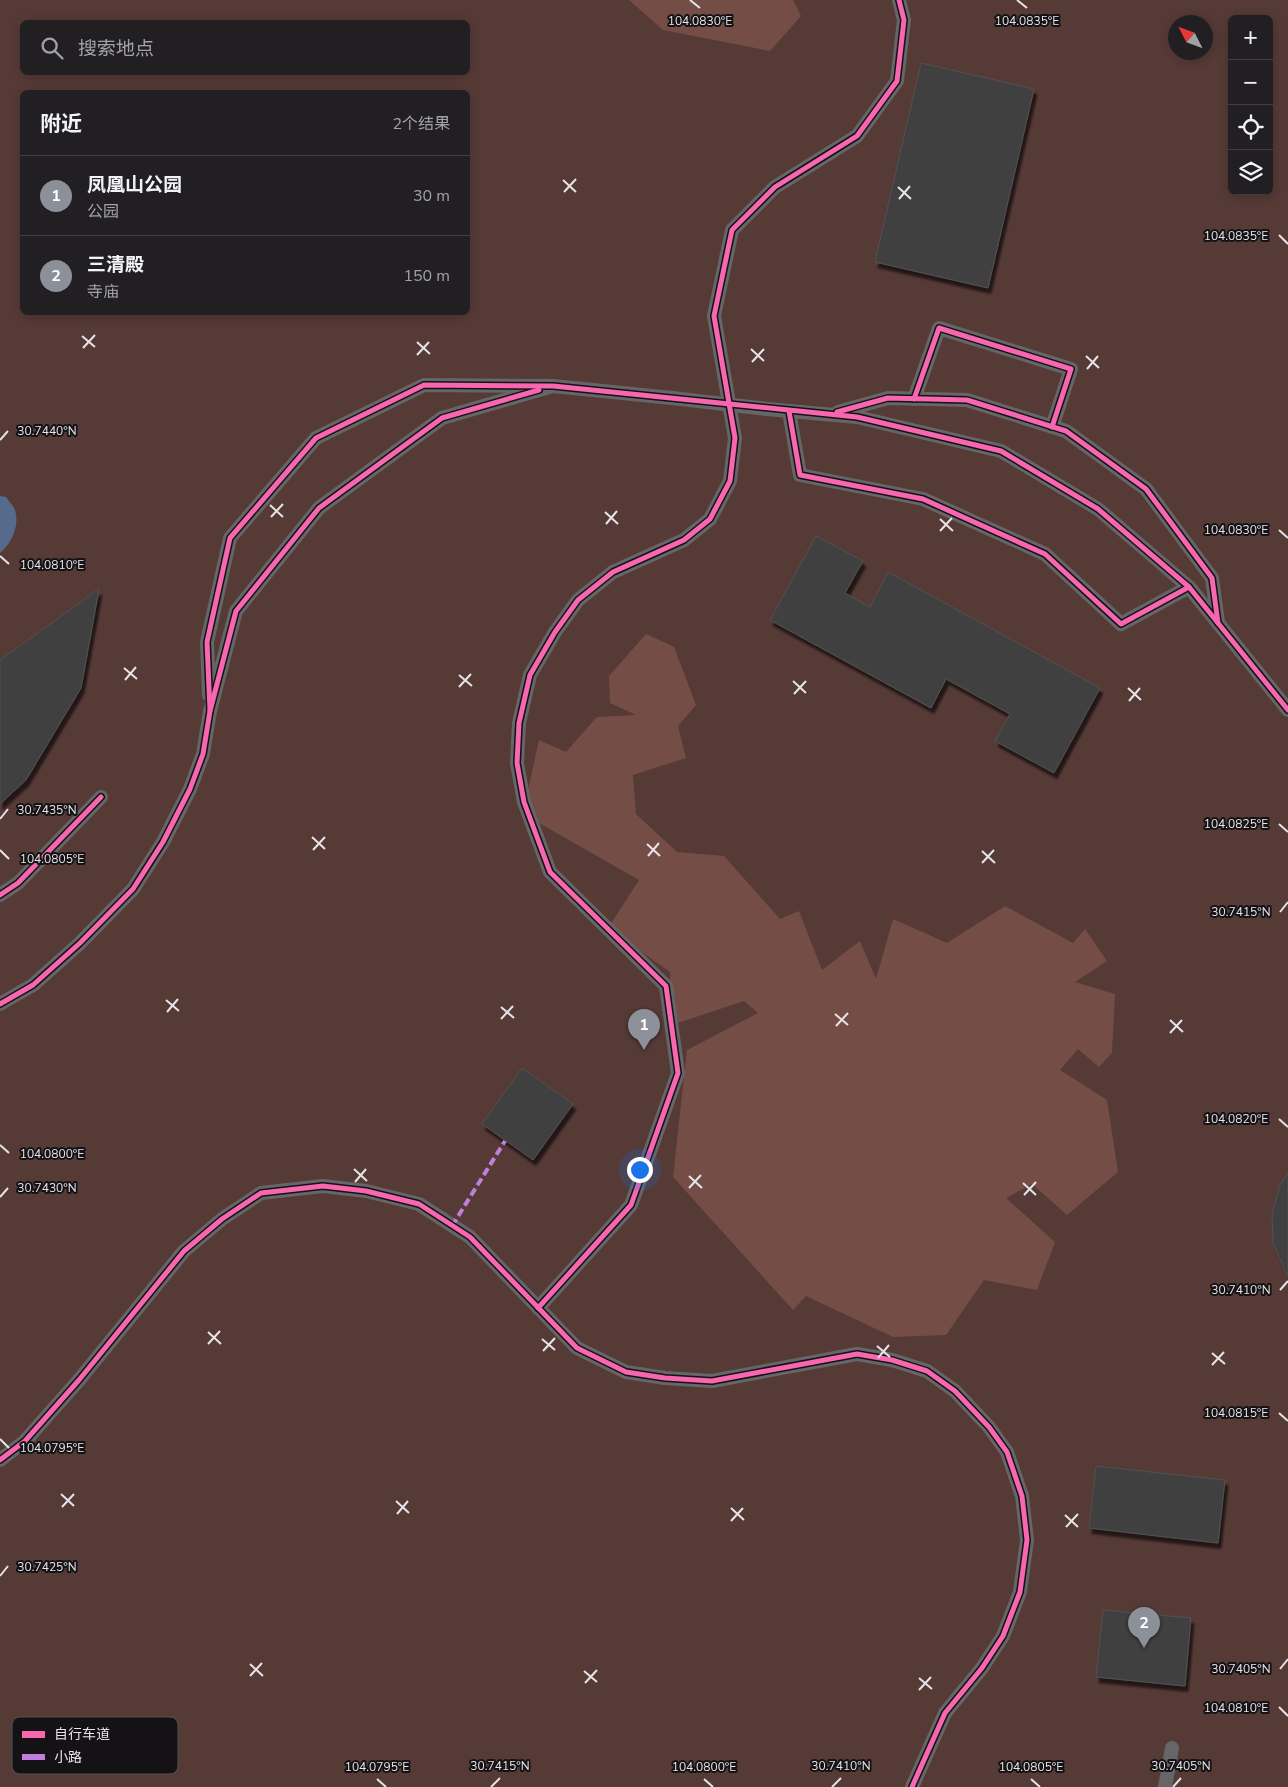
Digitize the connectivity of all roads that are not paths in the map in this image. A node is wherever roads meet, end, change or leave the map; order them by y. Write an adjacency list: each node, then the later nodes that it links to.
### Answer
1 (899, 0): 14 (lane)
2 (553, 386): 4 (lane, bridge); 10 (lane); 10 (lane)
3 (914, 399): 5 (lane); 6 (lane); 6 (lane)
4 (789, 411): 5 (lane); 7 (lane)
5 (830, 414): 7 (lane)
6 (1052, 427): 8 (lane)
7 (1189, 587): 8 (lane)
8 (1218, 623): 9 (lane)
9 (1288, 710)
10 (210, 711): 13 (lane)
11 (101, 798): 12 (lane)
12 (0, 895)
13 (0, 1004)
14 (538, 1308): 15 (lane); 17 (lane)
15 (0, 1460)
16 (1172, 1748): 18 (lane)
17 (912, 1787)
18 (1165, 1787)

